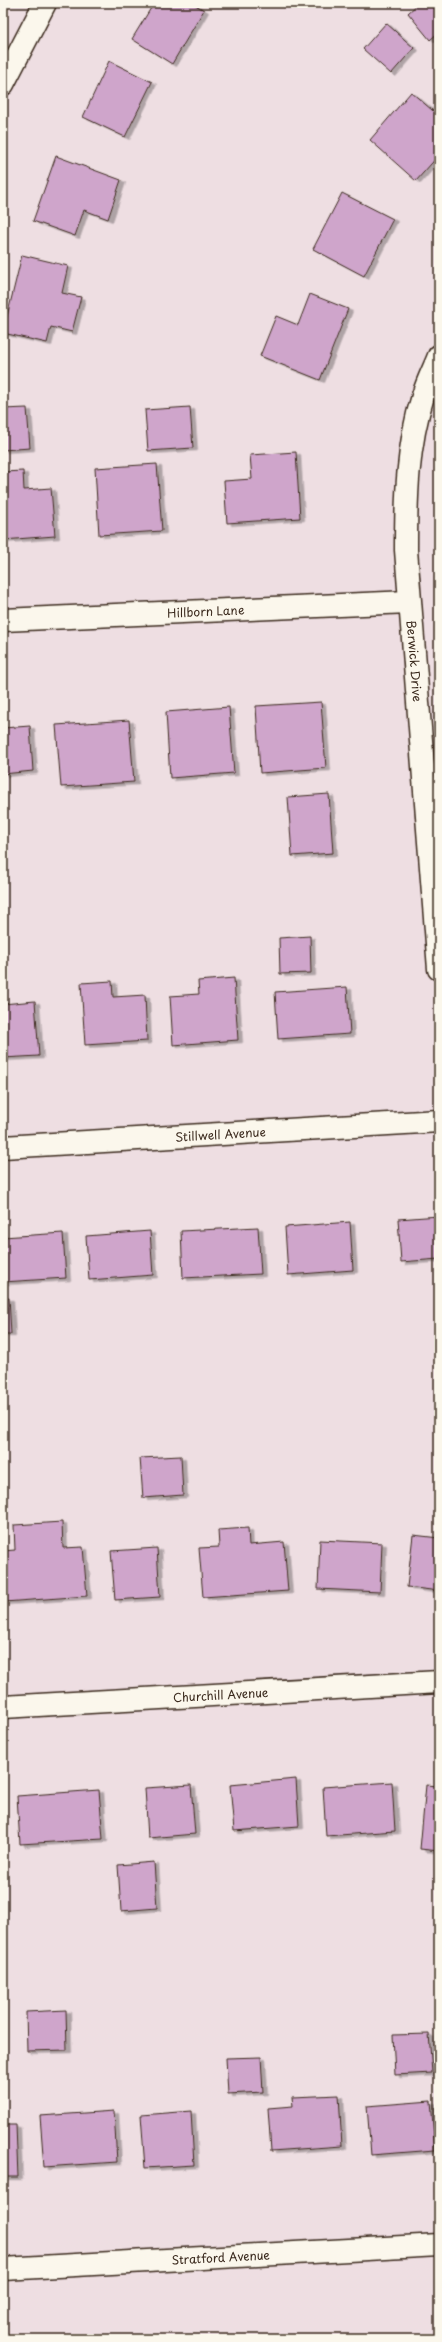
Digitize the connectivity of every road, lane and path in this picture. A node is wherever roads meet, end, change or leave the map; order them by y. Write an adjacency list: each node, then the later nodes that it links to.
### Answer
1 (45, 3): 2 (street)
2 (3, 84)
3 (439, 356): 4 (street, Berwick Drive)
4 (409, 602): 5 (street, Hillborn Lane); 6 (street, Berwick Drive)
5 (3, 620)
6 (439, 969)
7 (439, 1121): 8 (street, Stillwell Avenue)
8 (3, 1147)
9 (439, 1682): 10 (street, Churchill Avenue)
10 (3, 1707)
11 (439, 2245): 12 (street, Stratford Avenue)
12 (3, 2270)

